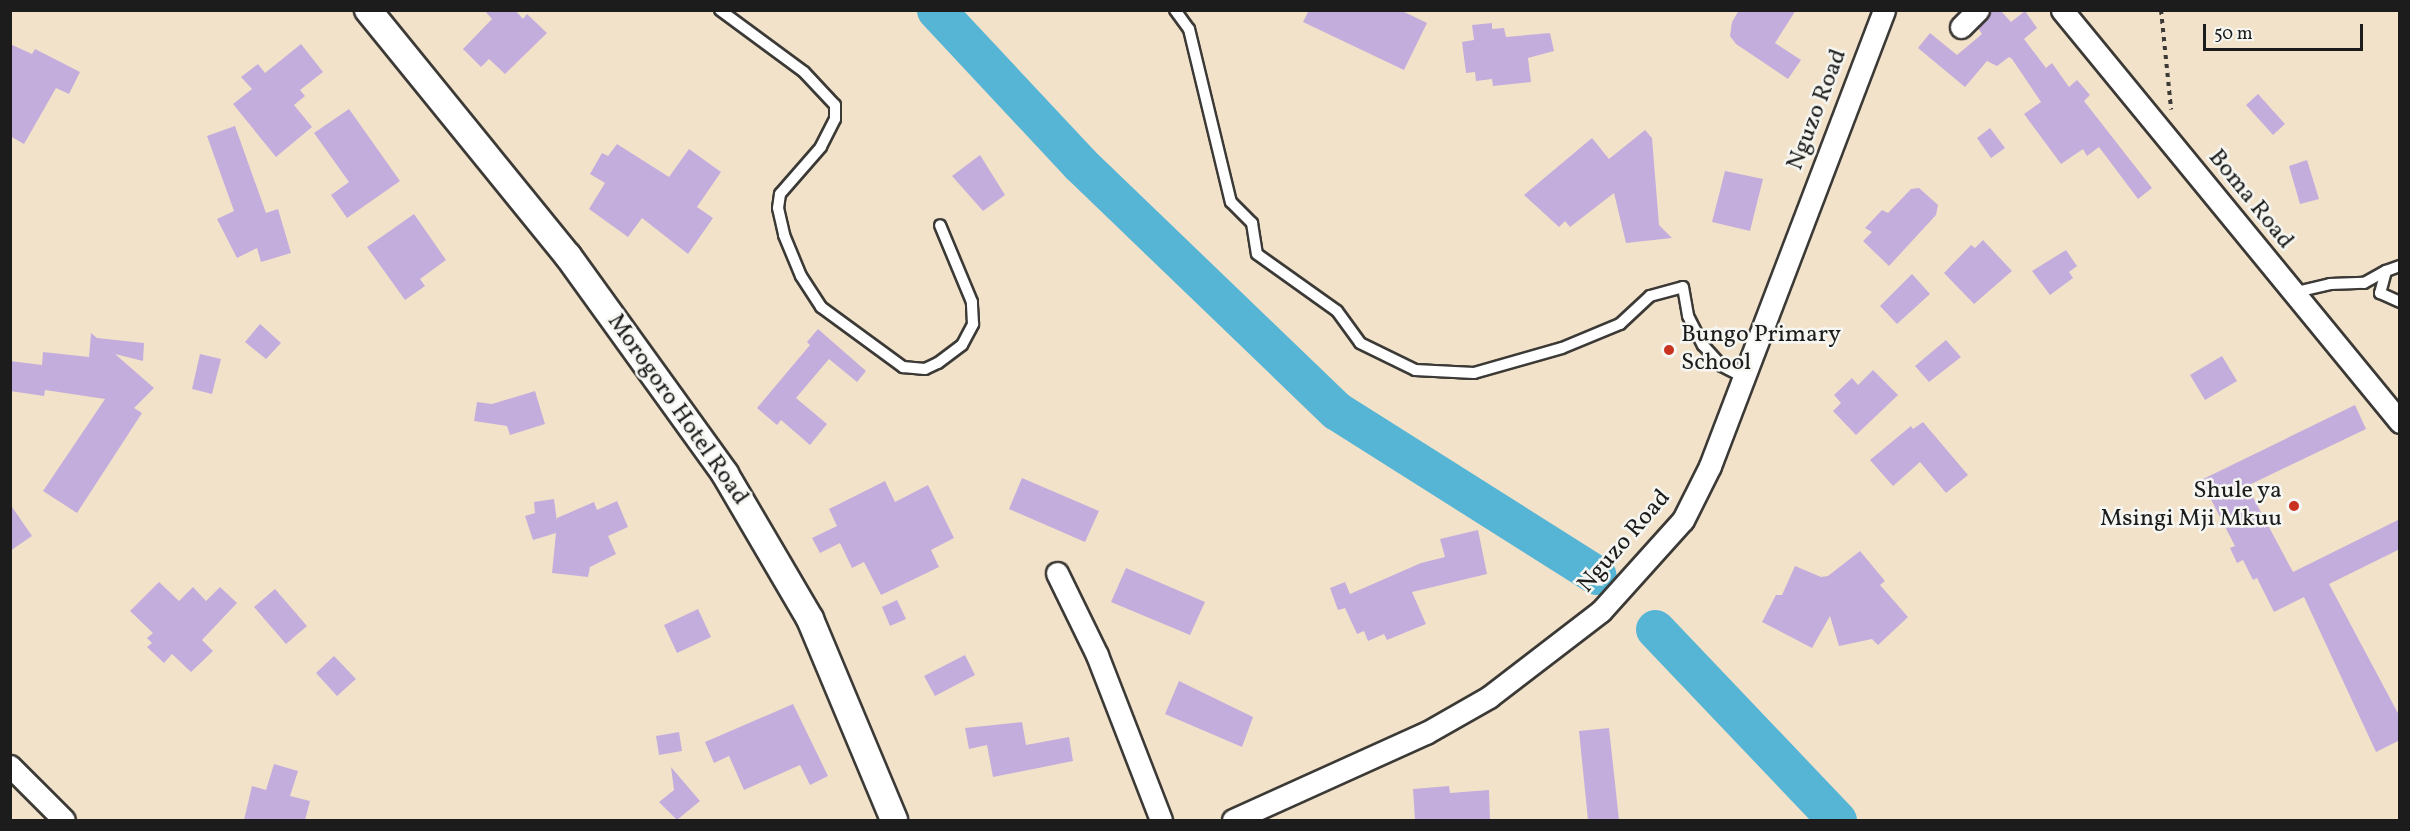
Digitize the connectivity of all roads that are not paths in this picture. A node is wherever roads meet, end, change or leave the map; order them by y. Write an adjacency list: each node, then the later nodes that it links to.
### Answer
1 (368, 10): 18 (street, Morogoro Hotel Road)
2 (720, 10): 8 (lane)
3 (1175, 10): 13 (lane)
4 (1884, 10): 13 (street, Nguzo Road)
5 (1978, 10): 7 (street)
6 (2062, 10): 11 (street, Boma Road)
7 (1961, 27)
8 (940, 225)
9 (2400, 266): 10 (lane)
10 (2386, 271): 11 (lane); 12 (lane)
11 (2292, 294): 14 (street, Boma Road)
12 (2400, 302)
13 (1742, 376): 20 (street, Nguzo Road)
14 (2400, 422)
15 (1057, 573): 19 (street)
16 (10, 766): 17 (street)
17 (64, 820)
18 (894, 820)
19 (1161, 820)
20 (1233, 820)

